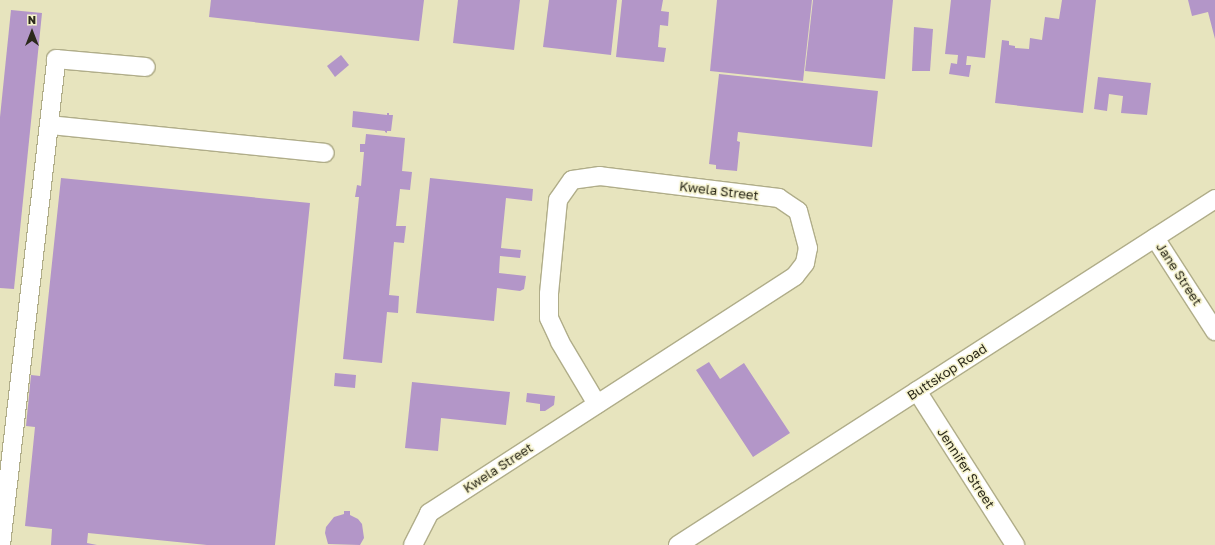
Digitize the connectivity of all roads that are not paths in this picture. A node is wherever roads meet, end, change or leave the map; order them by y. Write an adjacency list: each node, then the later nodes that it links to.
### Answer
1 (146, 67): 2 (street)
2 (50, 125): 3 (street); 9 (street)
3 (325, 153)
4 (1215, 199): 5 (street, Buttskop Road)
5 (1155, 238): 6 (street, Jane Street); 7 (street, Buttskop Road)
6 (1215, 331)
7 (917, 391): 11 (street, Buttskop Road); 12 (street, Jennifer Street)
8 (597, 404): 8 (street, Kwela Street); 10 (street, Kwela Street)
9 (1, 545)
10 (413, 545)
11 (679, 545)
12 (1015, 545)

